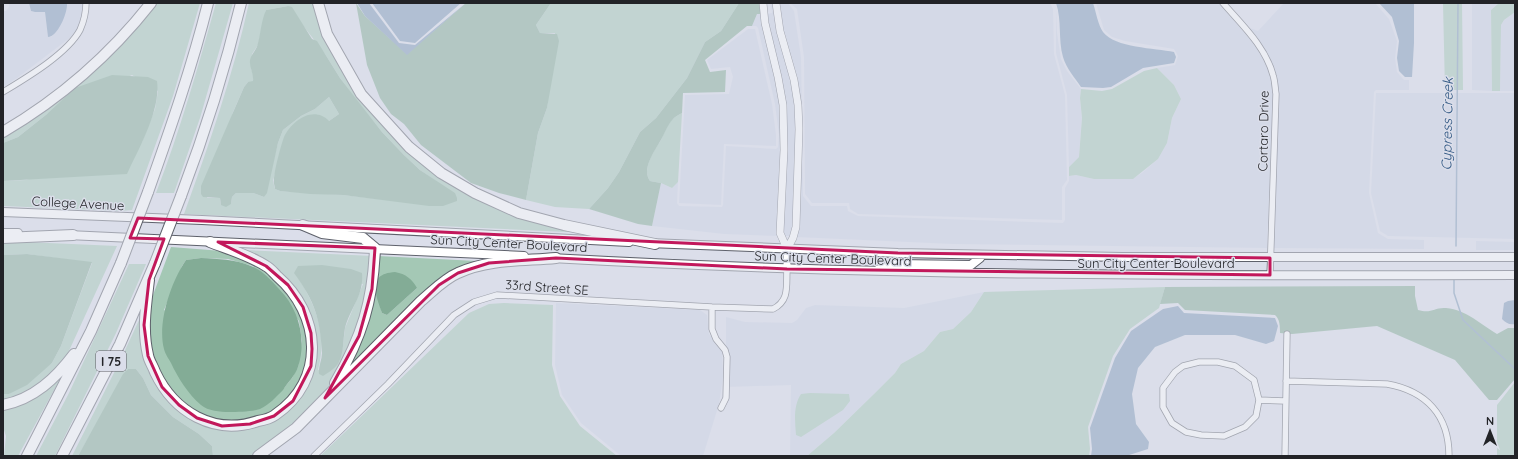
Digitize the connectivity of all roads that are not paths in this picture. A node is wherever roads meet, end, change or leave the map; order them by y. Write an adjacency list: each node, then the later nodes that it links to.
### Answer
1 (86, 3): 9 (street)
2 (151, 3): 10 (highway)
3 (208, 3): 31 (highway, I 75, bridge)
4 (241, 3): 29 (highway, I 75, bridge)
5 (318, 3): 18 (highway)
6 (763, 3): 20 (street)
7 (776, 3): 20 (street)
8 (1223, 3): 24 (street, Cortaro Drive)
9 (3, 92)
10 (3, 132)
11 (3, 212): 12 (main road, College Avenue)
12 (153, 218): 13 (main road, Sun City Center Boulevard)
13 (303, 225): 18 (main road, Sun City Center Boulevard); 19 (highway)
14 (3, 232): 15 (main road)
15 (73, 235): 16 (highway); 17 (main road, Sun City Center Boulevard)
16 (3, 238)
17 (210, 242): 19 (main road, Sun City Center Boulevard); 29 (highway)
18 (655, 244): 20 (main road, Sun City Center Boulevard)
19 (375, 248): 23 (main road, Sun City Center Boulevard); 34 (highway)
20 (787, 249): 21 (main road, Sun City Center Boulevard); 25 (street)
21 (982, 255): 24 (main road, Sun City Center Boulevard); 26 (main road)
22 (1515, 257): 24 (main road, Sun City Center Boulevard)
23 (556, 258): 25 (main road, Sun City Center Boulevard); 34 (highway)
24 (1270, 258): 27 (street, Cortaro Drive)
25 (787, 269): 26 (main road, Sun City Center Boulevard); 30 (street, 33rd Street SE)
26 (872, 271): 27 (main road, Sun City Center Boulevard)
27 (1270, 275): 28 (main road, Sun City Center Boulevard)
28 (1515, 275)
29 (149, 280): 40 (highway, I 75)
30 (712, 307): 38 (street); 42 (street, 33rd Street SE)
31 (91, 331): 37 (highway); 39 (highway, I 75)
32 (1288, 334): 33 (street)
33 (1286, 382): 36 (street); 44 (street)
34 (325, 398): 41 (highway)
35 (1259, 400): 35 (street); 36 (street)
36 (1285, 400): 43 (street)
37 (3, 405)
38 (721, 408)
39 (27, 456)
40 (62, 456)
41 (258, 456)
42 (314, 456)
43 (1285, 456)
44 (1449, 456)

